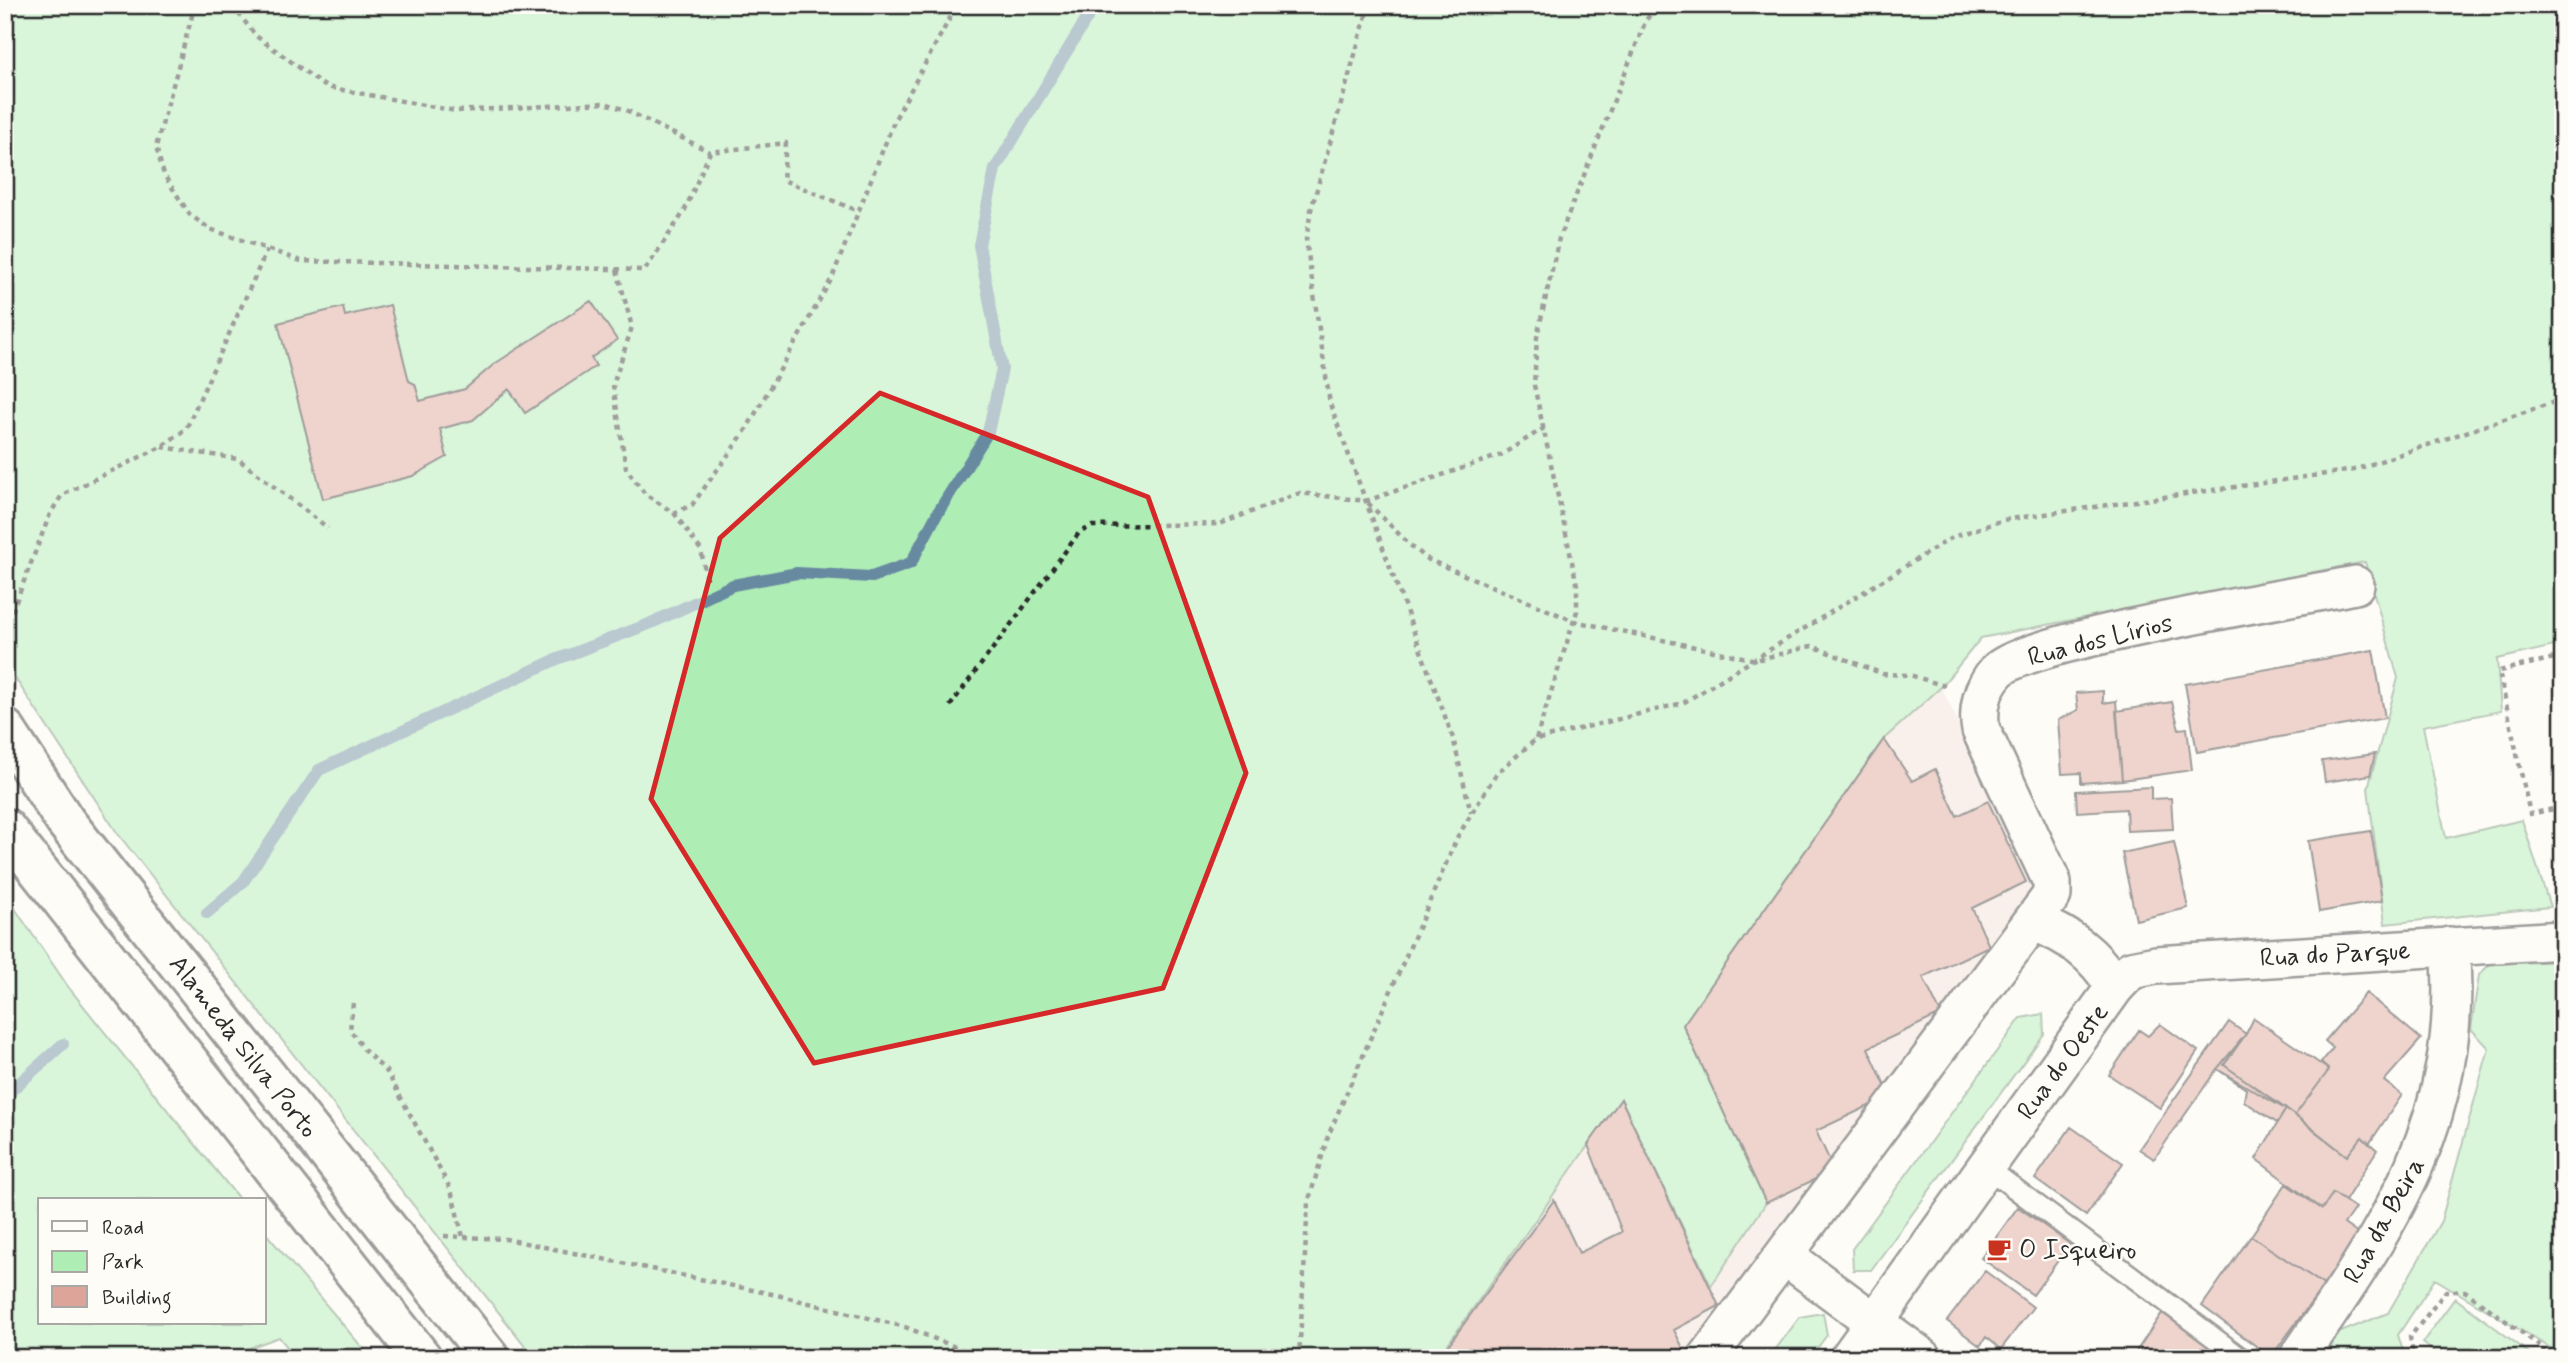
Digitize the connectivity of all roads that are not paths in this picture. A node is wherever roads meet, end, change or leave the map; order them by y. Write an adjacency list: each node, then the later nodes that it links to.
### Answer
1 (2355, 585): 4 (street, Rua dos Lírios)
2 (5, 729): 12 (main road, Alameda Silva Porto)
3 (5, 828): 11 (main road, Alameda Silva Porto)
4 (2034, 922): 7 (street, Rua do Oeste); 9 (street)
5 (2563, 940): 6 (street, Rua do Parque)
6 (2450, 946): 7 (street, Rua do Parque); 17 (street, Rua da Beira)
7 (2115, 987): 8 (street, Rua do Oeste)
8 (1986, 1167): 10 (street, Rua do Oeste); 16 (lane)
9 (1785, 1256): 10 (street); 13 (street)
10 (1875, 1323): 14 (street, Rua do Oeste); 15 (street)
11 (422, 1358)
12 (490, 1358)
13 (1707, 1358)
14 (1849, 1358)
15 (1923, 1358)
16 (2241, 1358)
17 (2298, 1358)

